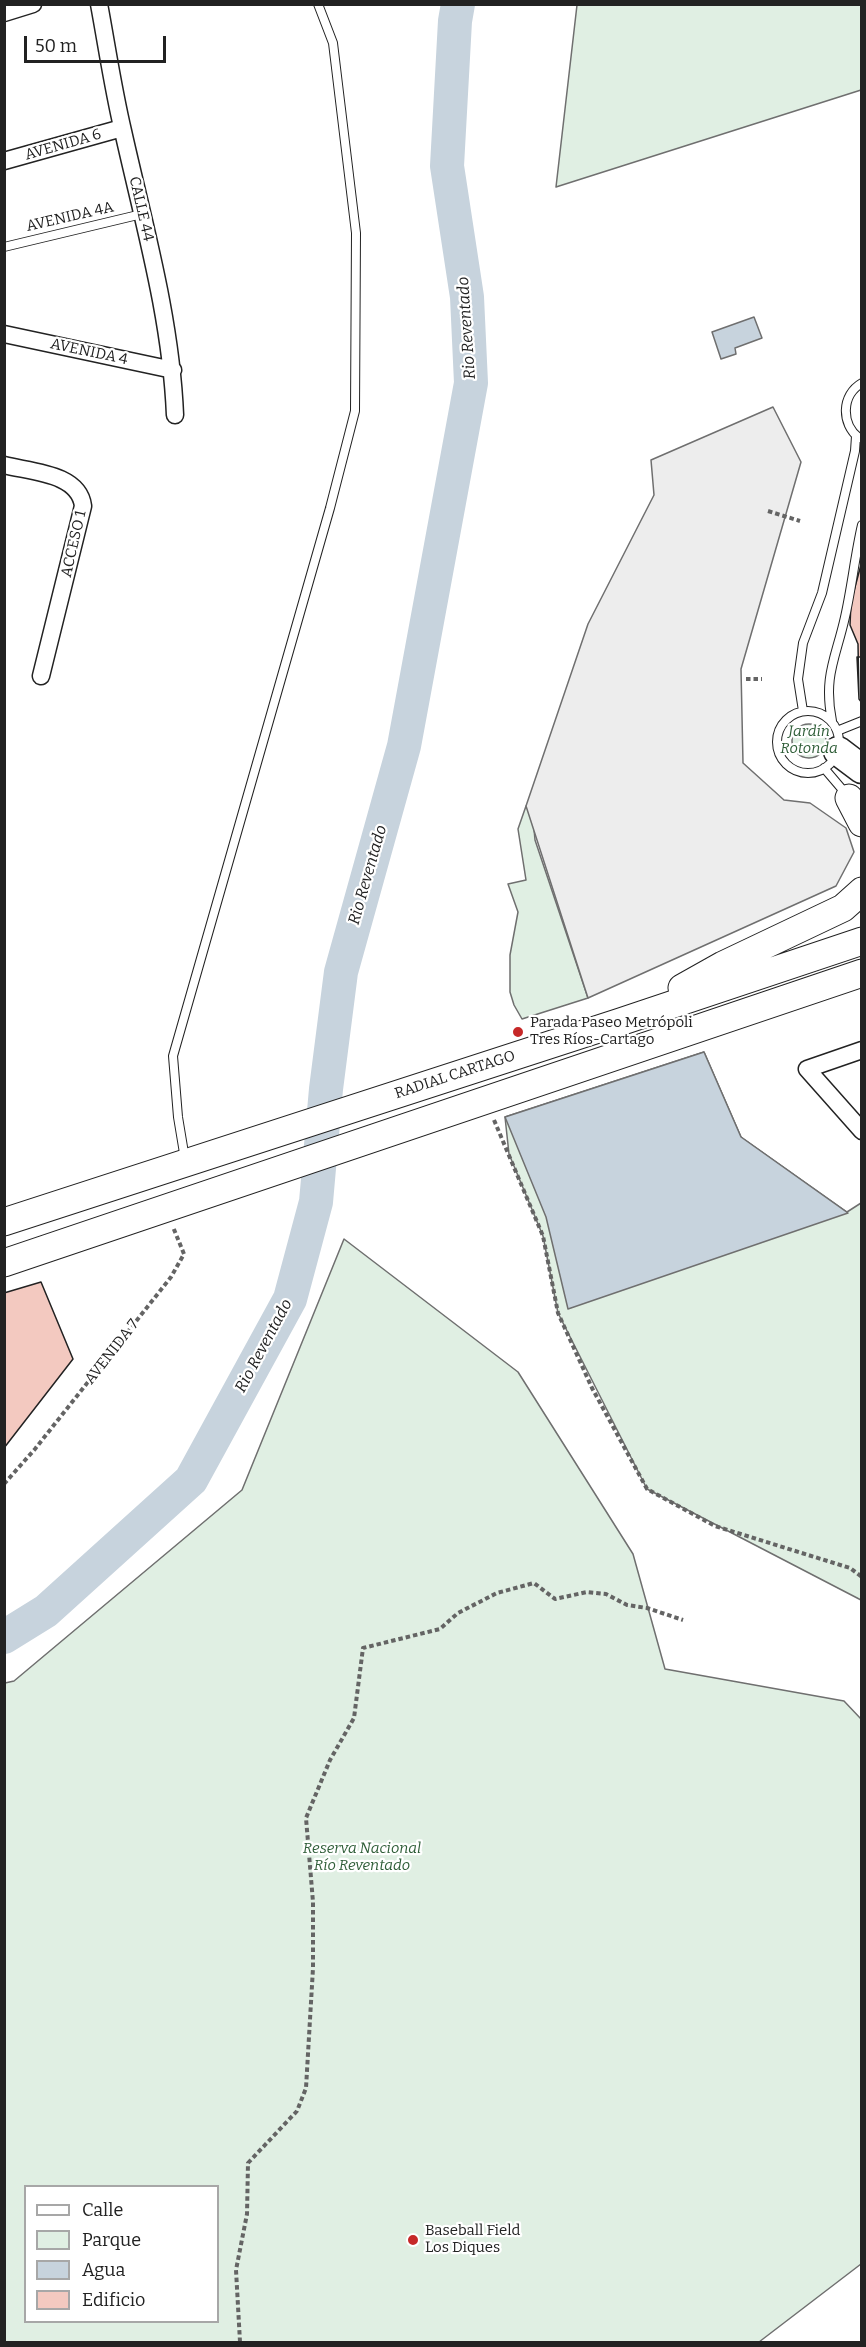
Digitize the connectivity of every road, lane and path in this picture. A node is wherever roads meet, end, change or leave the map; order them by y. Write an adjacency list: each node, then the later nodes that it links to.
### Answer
1 (33, 4): 4 (street)
2 (99, 4): 5 (street, CALLE 44)
3 (318, 4): 38 (lane)
4 (4, 13)
5 (122, 128): 6 (street, AVENIDA 6); 7 (street, CALLE 44)
6 (4, 161)
7 (142, 214): 8 (lane, AVENIDA 4A); 10 (street, CALLE 44)
8 (4, 247)
9 (4, 334): 10 (street, AVENIDA 4)
10 (173, 370): 12 (street, CALLE 44)
11 (861, 383): 13 (lane)
12 (175, 415)
13 (859, 438): 21 (lane)
14 (4, 465): 18 (street, ACCESO 1)
15 (768, 511): 16 (path)
16 (800, 521)
17 (861, 525): 22 (lane)
18 (41, 675)
19 (746, 679): 20 (path)
20 (762, 679)
21 (803, 711): 22 (lane); 24 (lane)
22 (832, 721): 24 (lane)
23 (861, 721): 24 (lane)
24 (839, 758): 25 (lane)
25 (855, 802): 26 (main road)
26 (861, 824)
27 (861, 891): 30 (main road)
28 (861, 916): 30 (main road)
29 (861, 940): 34 (main road, RADIAL CARTAGO)
30 (723, 965): 34 (main road)
31 (861, 973): 32 (main road)
32 (805, 992): 33 (main road); 36 (main road)
33 (861, 995)
34 (620, 1022): 38 (main road, RADIAL CARTAGO)
35 (861, 1050): 37 (street)
36 (476, 1103): 39 (main road); 43 (path)
37 (861, 1131)
38 (186, 1162): 40 (main road, RADIAL CARTAGO)
39 (166, 1208): 41 (main road); 42 (path, AVENIDA 7)
40 (4, 1222)
41 (4, 1263)
42 (4, 1484)
43 (861, 1577)
44 (683, 1620): 45 (path)
45 (240, 2343)

